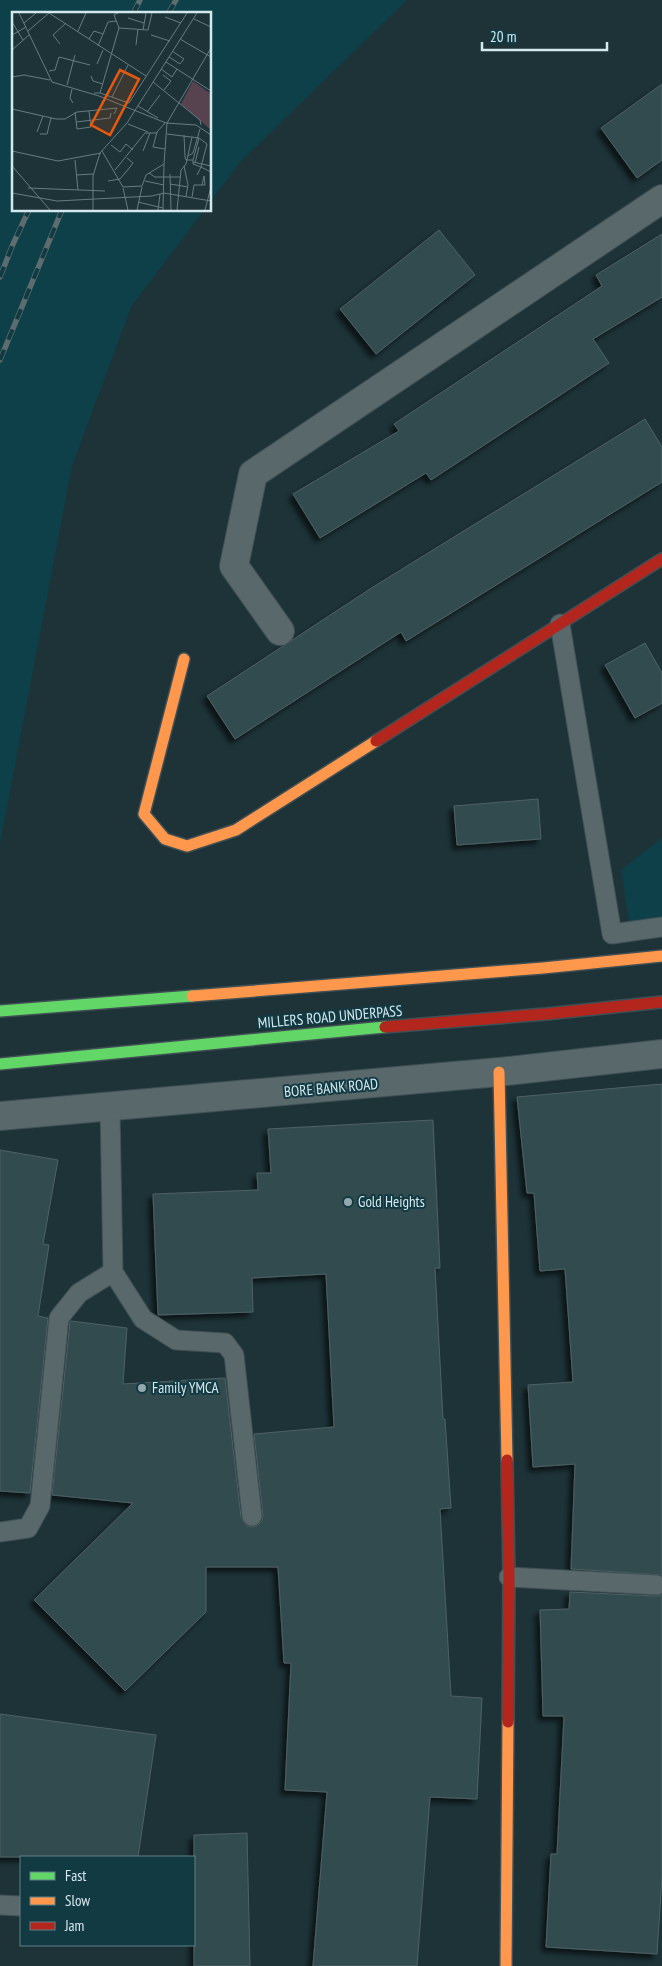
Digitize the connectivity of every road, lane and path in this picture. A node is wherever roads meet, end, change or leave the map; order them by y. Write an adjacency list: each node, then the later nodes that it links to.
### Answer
1 (662, 199): 4 (street)
2 (662, 559): 3 (street)
3 (560, 624): 5 (street); 6 (lane)
4 (280, 631)
5 (184, 659)
6 (662, 927)
7 (662, 956): 9 (street)
8 (662, 1002): 11 (street, MILLERS ROAD UNDERPASS)
9 (0, 1011)
10 (662, 1054): 12 (street, BORE BANK ROAD)
11 (0, 1064)
12 (499, 1072): 13 (street, BORE BANK ROAD); 18 (street)
13 (110, 1108): 14 (street, BORE BANK ROAD); 15 (lane)
14 (0, 1116)
15 (113, 1272): 16 (lane); 17 (lane)
16 (252, 1516)
17 (0, 1532)
18 (510, 1577): 19 (lane); 22 (street)
19 (657, 1585)
20 (0, 1904): 21 (lane)
21 (20, 1906)
22 (506, 1966)

